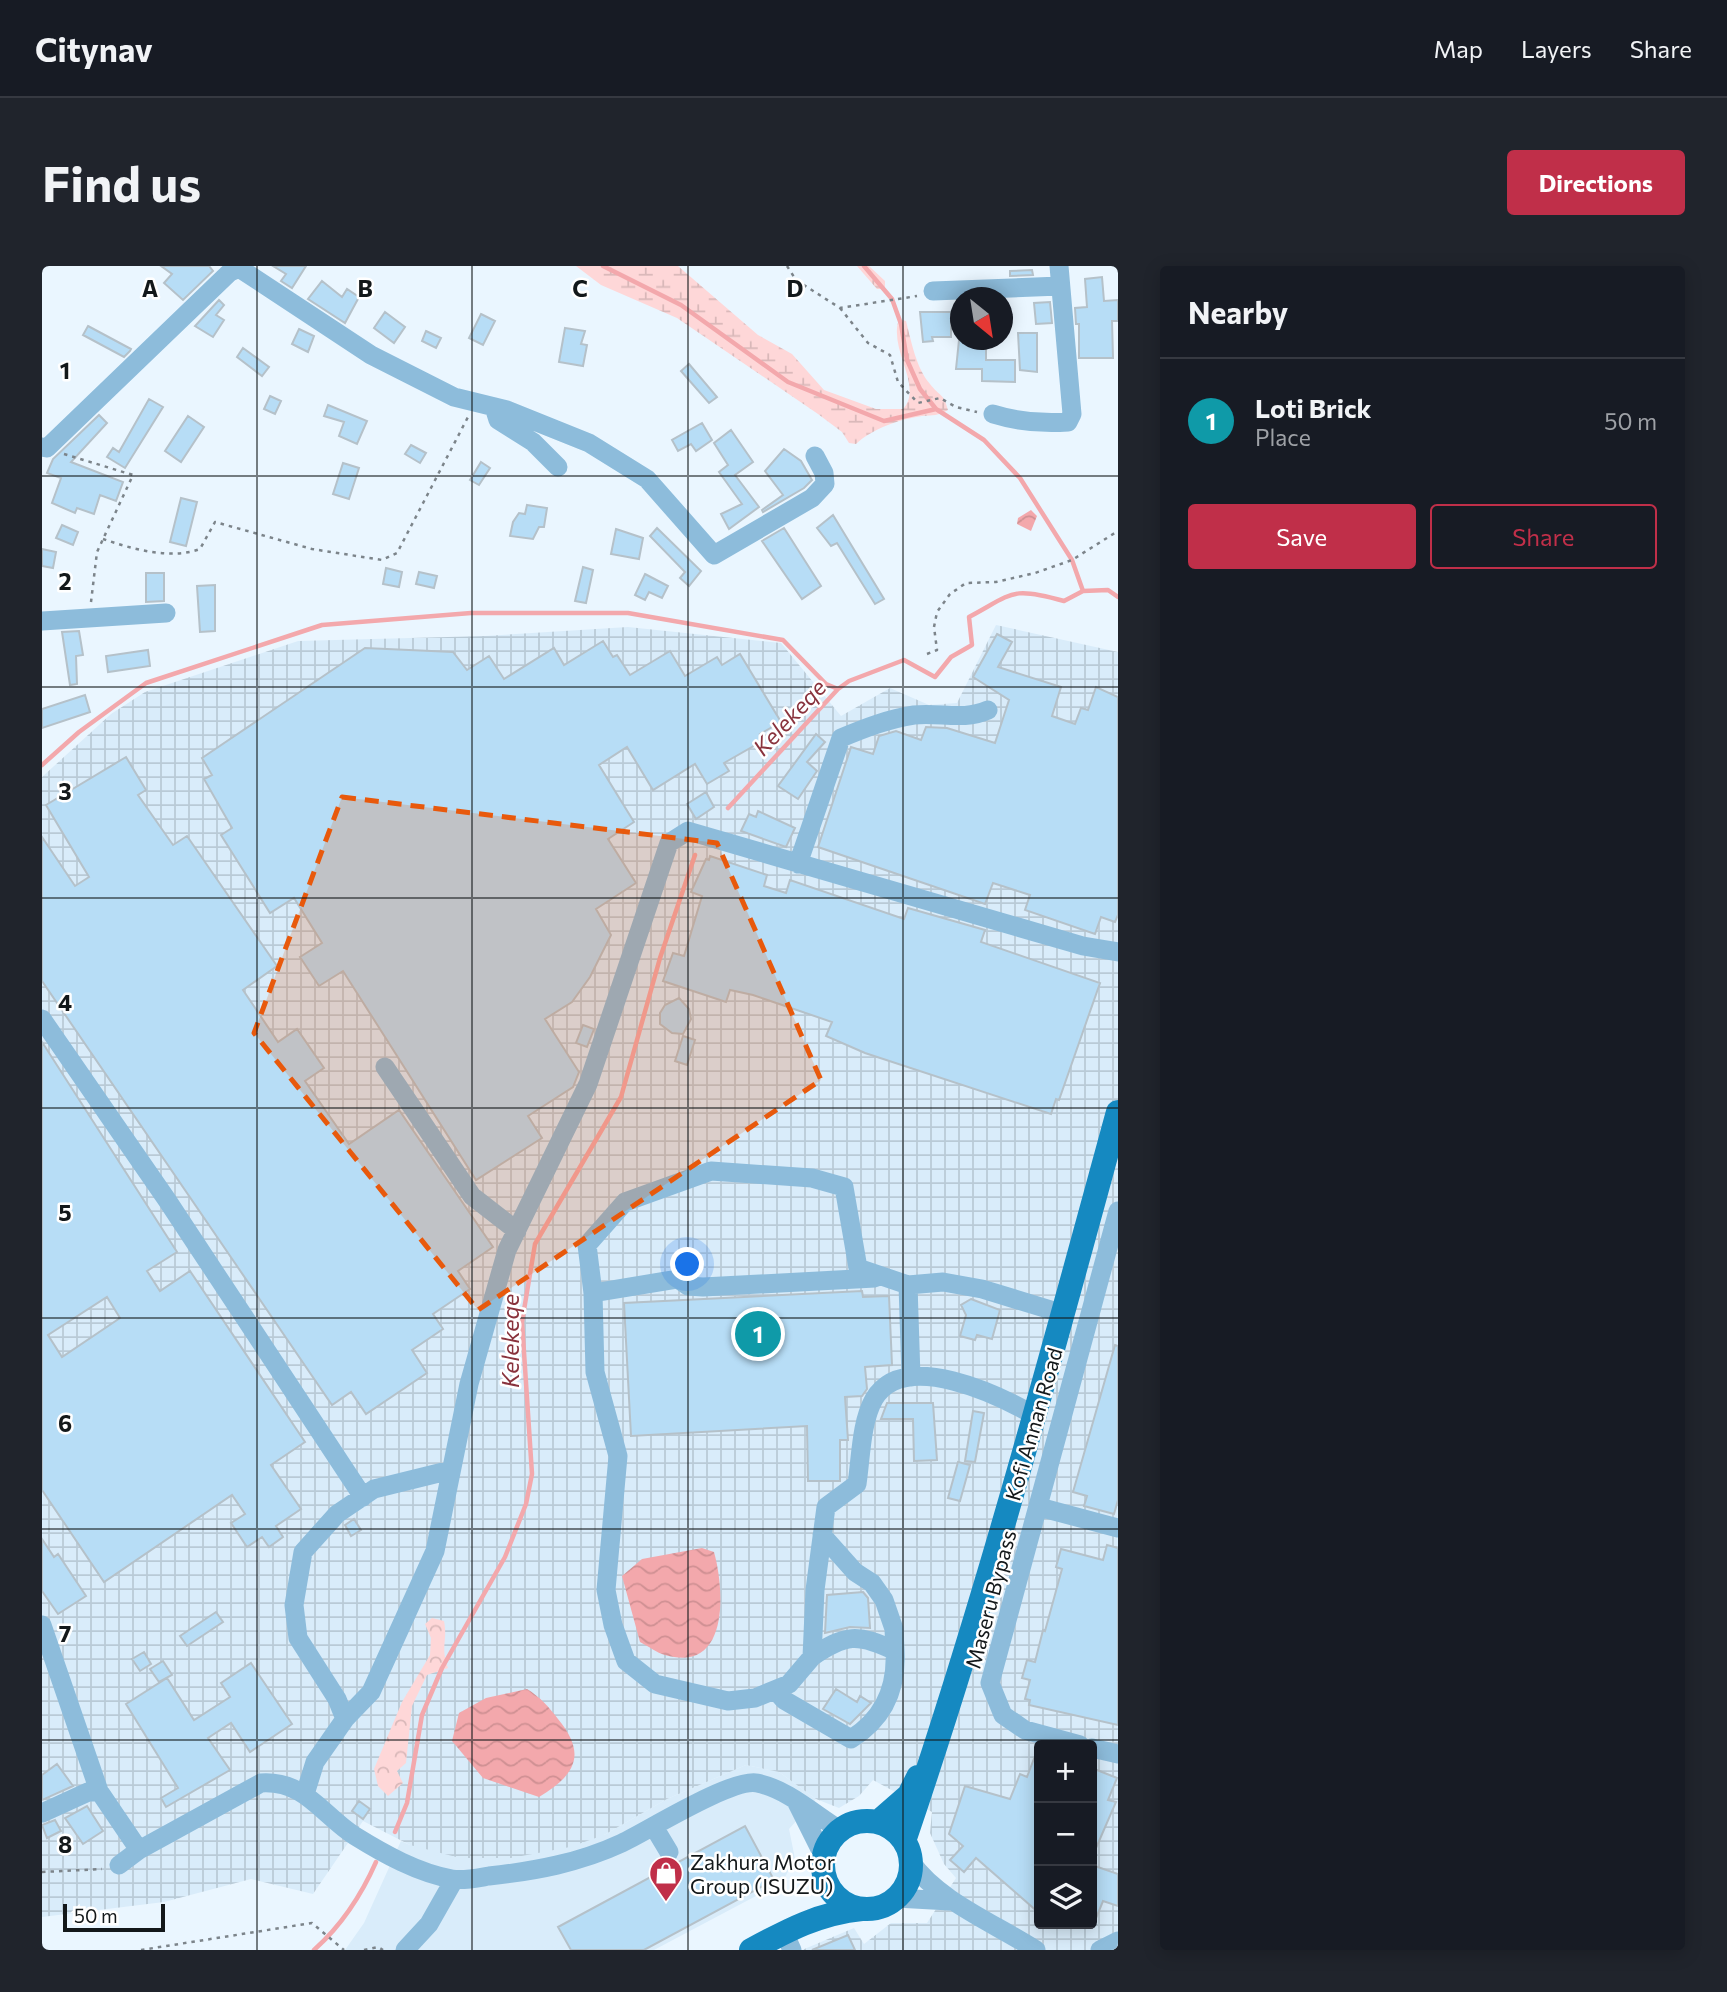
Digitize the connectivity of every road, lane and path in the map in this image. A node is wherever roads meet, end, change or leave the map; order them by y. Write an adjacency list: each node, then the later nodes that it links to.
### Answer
1 (787, 266): 6 (path)
2 (1059, 266): 4 (street)
3 (227, 269): 7 (street); 9 (street)
4 (1060, 286): 5 (street); 8 (street)
5 (933, 291): 6 (path)
6 (840, 308): 8 (path)
7 (485, 404): 10 (street); 11 (street); 13 (path)
8 (993, 414)
9 (44, 448): 13 (path)
10 (815, 456)
11 (558, 467)
12 (1118, 531): 17 (path)
13 (103, 539): 15 (path)
14 (166, 613): 15 (street)
15 (89, 619): 16 (street)
16 (42, 621)
17 (927, 654)
18 (988, 710): 19 (street)
19 (797, 864): 20 (street); 25 (street)
20 (1118, 952)
21 (42, 1019): 33 (street)
22 (386, 1067): 25 (street)
23 (1118, 1112): 29 (main road, Kofi Annan Road)
24 (1118, 1211): 34 (street, Maseru Bypass)
25 (517, 1231): 32 (street)
26 (883, 1277): 27 (street); 28 (street); 28 (street)
27 (908, 1285): 29 (street); 30 (street)
28 (593, 1293): 40 (street)
29 (1064, 1314): 31 (main road, Kofi Annan Road)
30 (911, 1377): 31 (street); 36 (street)
31 (1037, 1417): 42 (main road, Kofi Annan Road)
32 (452, 1470): 33 (street); 41 (street)
33 (363, 1497): 41 (street)
34 (1039, 1507): 35 (street); 43 (street, Maseru Bypass)
35 (1118, 1528)
36 (822, 1535): 38 (street); 39 (street)
37 (42, 1625): 46 (street)
38 (894, 1651): 39 (street); 40 (street)
39 (812, 1657): 40 (street)
40 (775, 1690)
41 (345, 1719): 47 (street)
42 (941, 1733): 50 (main road, Kofi Annan Road); 55 (main road, Kofi Annan Road)
43 (1062, 1740)
44 (1097, 1749): 45 (street)
45 (1118, 1754)
46 (99, 1791): 49 (street); 53 (street)
47 (305, 1794): 53 (street); 59 (street)
48 (797, 1803): 51 (street); 52 (street); 56 (street)
49 (42, 1813)
50 (878, 1822): 52 (main road); 55 (main road)
51 (654, 1827): 54 (street); 59 (street)
52 (840, 1830): 56 (main road)
53 (139, 1850): 57 (street)
54 (669, 1852)
55 (908, 1852): 61 (main road); 62 (street)
56 (824, 1855): 60 (main road)
57 (119, 1865): 58 (path)
58 (42, 1872)
59 (454, 1880): 70 (street)
60 (825, 1881): 63 (main road); 64 (main road)
61 (896, 1898): 62 (street); 63 (main road)
62 (951, 1901): 72 (street)
63 (862, 1909): 64 (main road)
64 (790, 1936): 71 (main road)
65 (1118, 1941): 73 (street)
66 (141, 1950): 67 (path)
67 (344, 1950)
68 (363, 1950): 69 (path)
69 (383, 1950)
70 (405, 1950)
71 (751, 1950)
72 (1036, 1950)
73 (1100, 1950)

